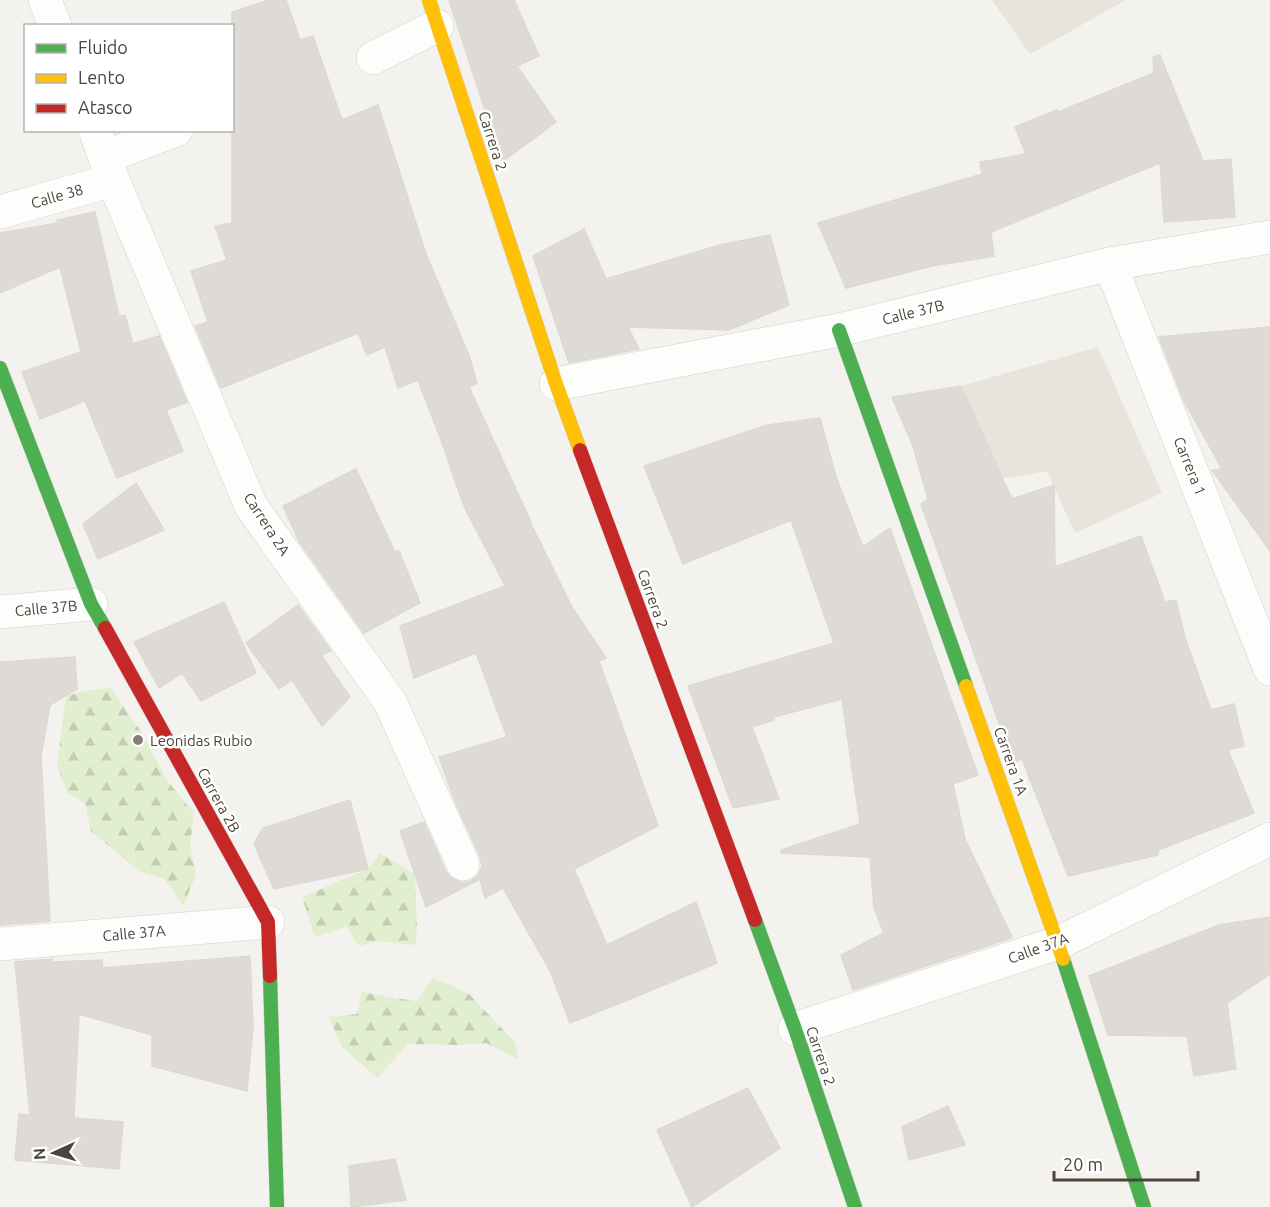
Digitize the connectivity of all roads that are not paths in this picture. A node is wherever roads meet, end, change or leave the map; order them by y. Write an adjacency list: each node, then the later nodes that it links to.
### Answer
1 (45, 0): 3 (street)
2 (433, 13): 4 (street); 12 (street, Carrera 2)
3 (54, 24)
4 (373, 58)
5 (170, 132): 6 (street, Calle 38)
6 (104, 156): 7 (street, Calle 38); 17 (street, Carrera 2A)
7 (0, 212)
8 (1270, 237): 9 (street, Calle 37B)
9 (1110, 264): 10 (street, Calle 37B); 15 (street, Carrera 1)
10 (839, 330): 12 (street, Calle 37B); 19 (street, Carrera 1A)
11 (0, 368): 13 (street, Carrera 2B)
12 (555, 384): 21 (street, Carrera 2)
13 (92, 604): 14 (street, Calle 37B); 18 (street, Carrera 2B)
14 (0, 612)
15 (1270, 669)
16 (1270, 839): 19 (street, Calle 37A)
17 (463, 864)
18 (268, 922): 20 (street, Calle 37A); 22 (street, Carrera 2B)
19 (1058, 943): 21 (street, Calle 37A); 24 (street, Carrera 1A)
20 (0, 944)
21 (795, 1029): 23 (street, Carrera 2)
22 (276, 1207)
23 (855, 1207)
24 (1143, 1207)

